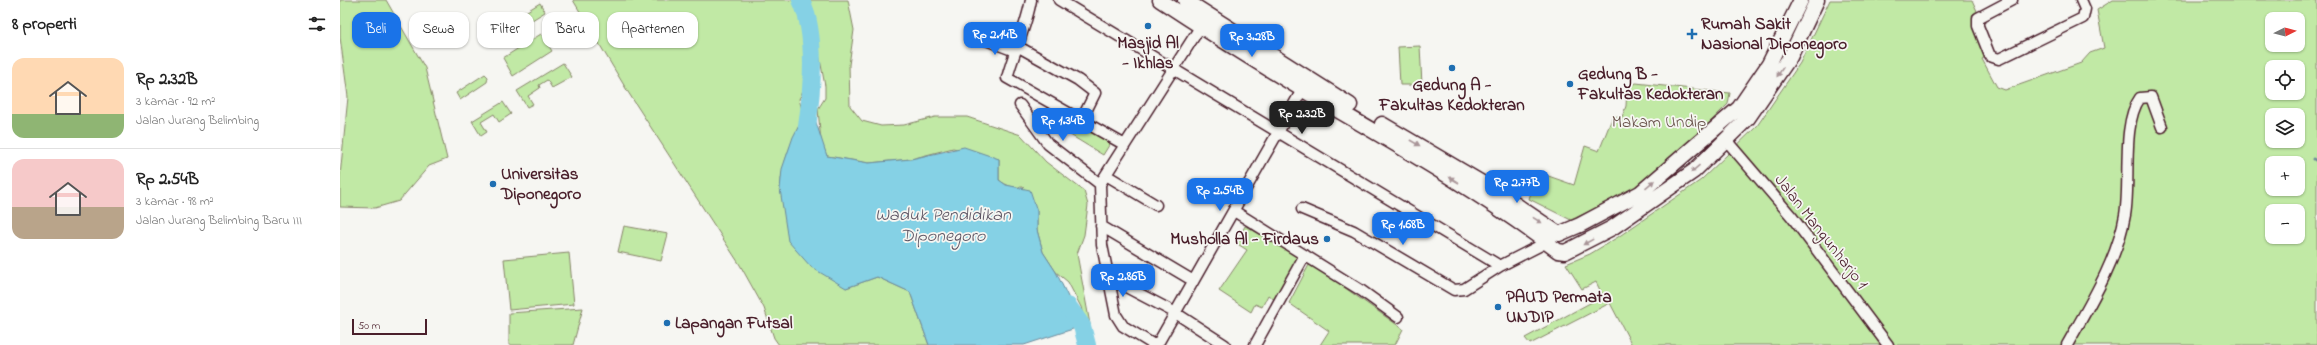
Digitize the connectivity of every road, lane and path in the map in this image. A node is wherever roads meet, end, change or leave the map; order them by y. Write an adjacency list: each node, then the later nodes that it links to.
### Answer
1 (1031, 0): 12 (street)
2 (1059, 0): 13 (street)
3 (1160, 0): 10 (street)
4 (1185, 0): 9 (street)
5 (1801, 0): 27 (street, one-way to 5)
6 (1818, 0): 19 (street, one-way to 19)
7 (2012, 0): 8 (street)
8 (2080, 0)
9 (1208, 15): 10 (street); 14 (street)
10 (1201, 27): 13 (street); 14 (street)
11 (983, 39): 12 (street)
12 (1016, 49): 16 (street); 16 (street)
13 (1175, 70): 18 (street); 20 (street)
14 (1306, 85): 18 (street); 27 (street, one-way to 27); 28 (street, one-way to 14)
15 (1020, 105): 22 (street)
16 (1081, 121): 20 (street)
17 (2162, 127): 39 (street)
18 (1278, 134): 25 (street); 30 (street)
19 (1726, 140): 28 (street, one-way to 28); 38 (street, Jalan Mangunharjo 1)
20 (1125, 145): 21 (street)
21 (1106, 175): 22 (street); 23 (street)
22 (1100, 184): 26 (street)
23 (1156, 205)
24 (1302, 209): 30 (street)
25 (1234, 211): 29 (street); 32 (street)
26 (1101, 226): 31 (street); 32 (street)
27 (1560, 234): 28 (street)
28 (1548, 243): 30 (street)
29 (1305, 255): 34 (street); 37 (street)
30 (1500, 266)
31 (1109, 278): 33 (street); 35 (street)
32 (1192, 280): 33 (street)
33 (1174, 312): 35 (street); 36 (street)
34 (1398, 317)
35 (1156, 345)
36 (1225, 345)
37 (1256, 345)
38 (1888, 345)
39 (2067, 345)

